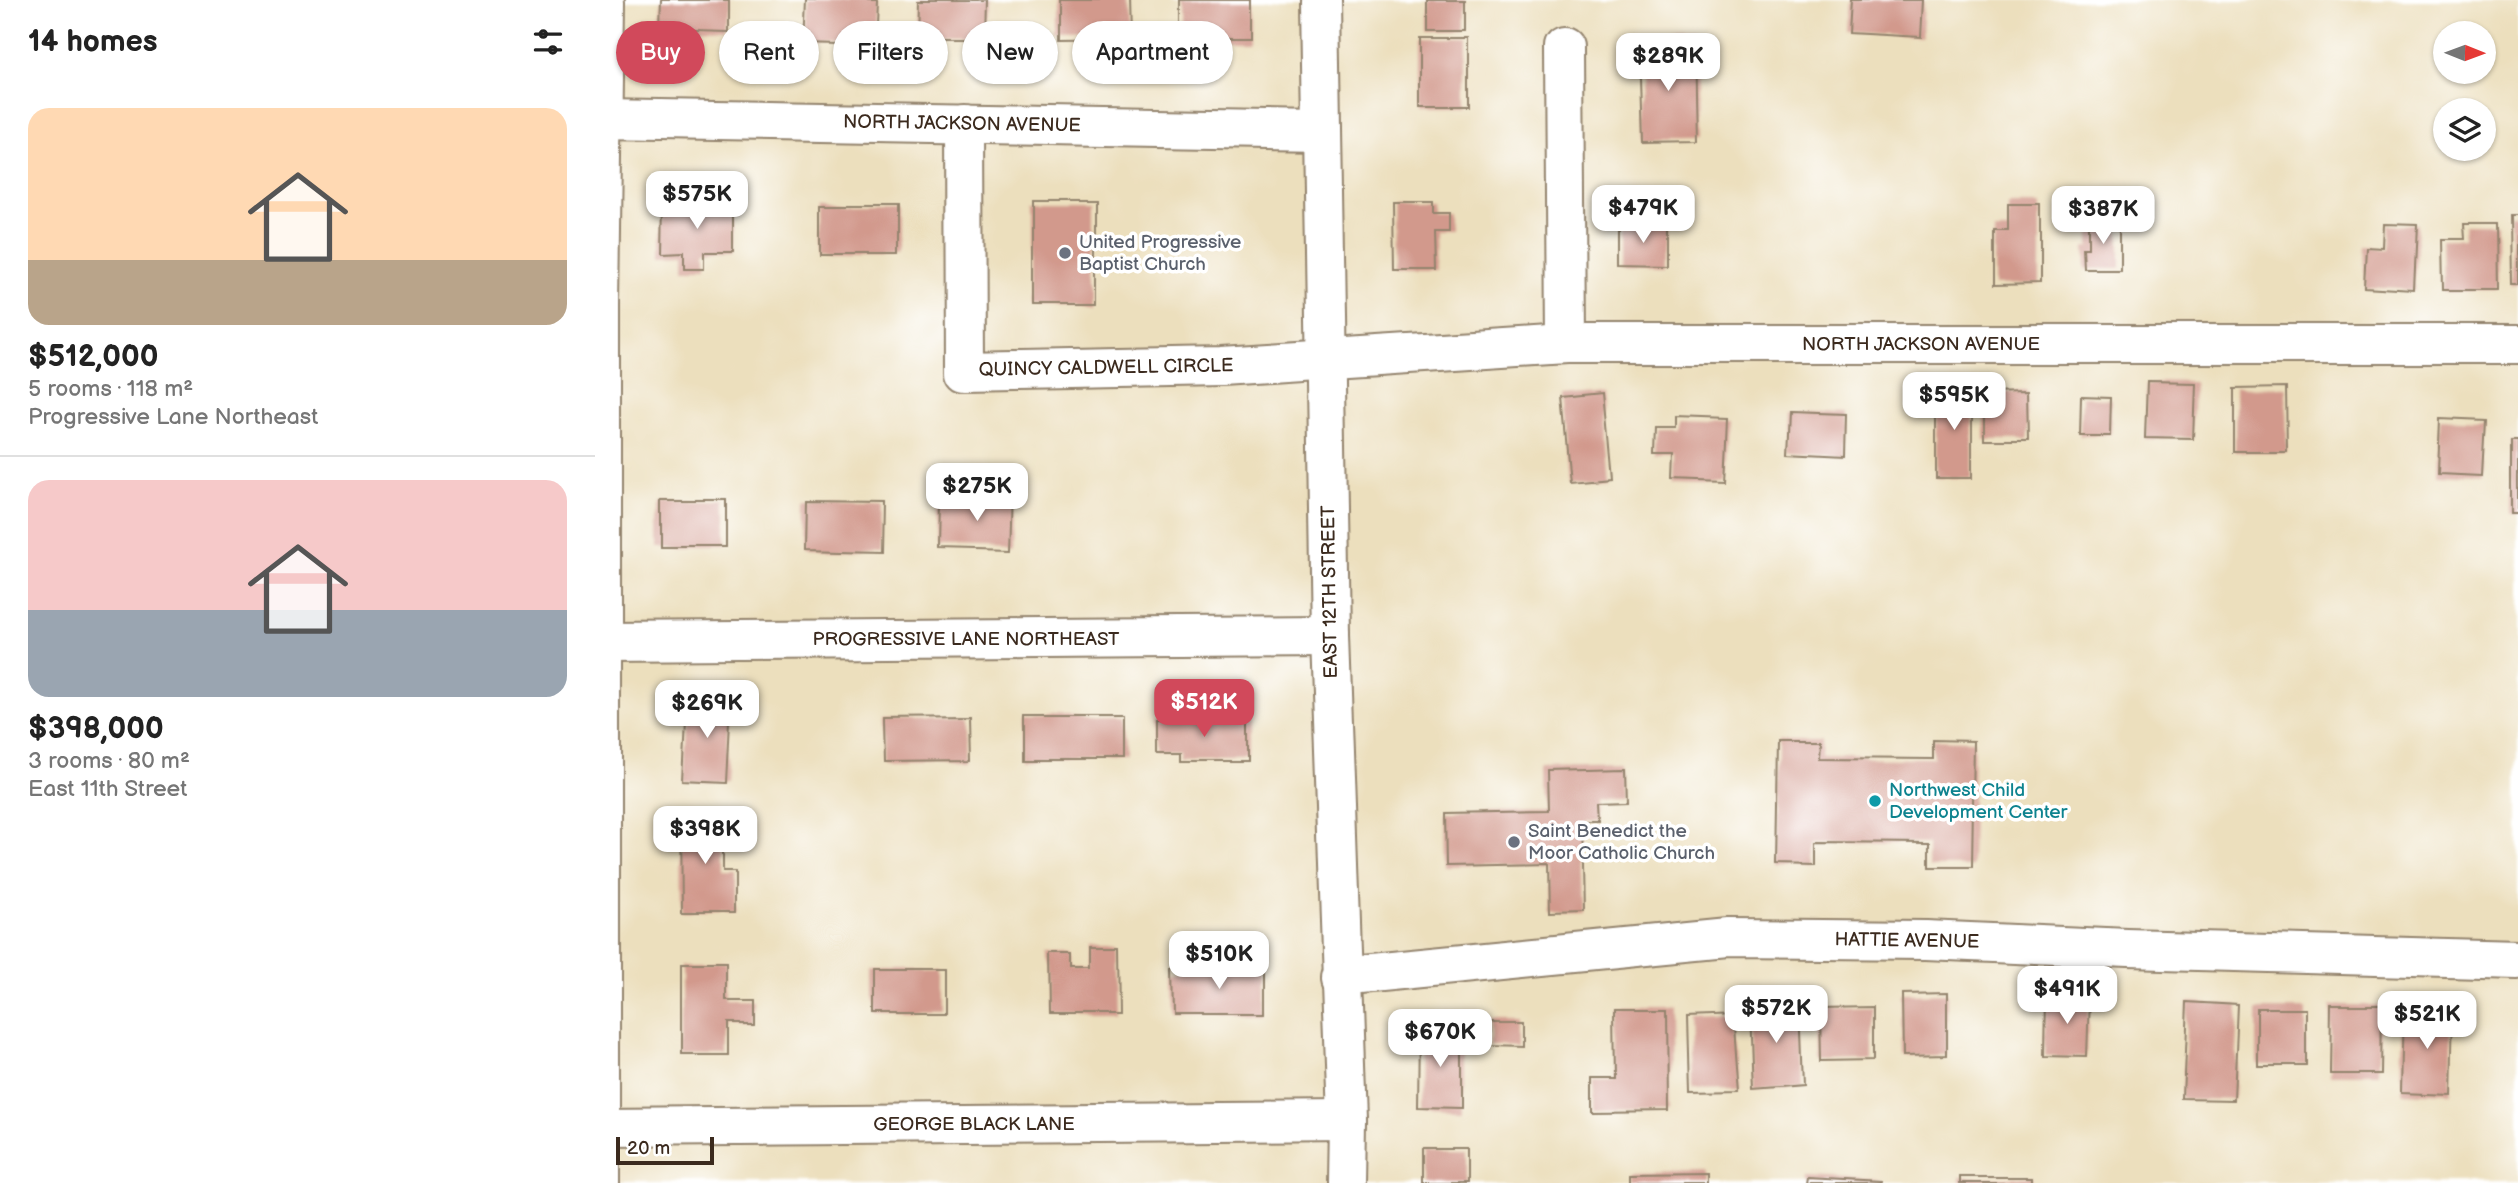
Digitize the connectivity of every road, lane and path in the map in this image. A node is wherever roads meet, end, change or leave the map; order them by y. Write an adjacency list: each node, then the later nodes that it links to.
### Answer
1 (605, 0): 4 (street)
2 (1320, 0): 6 (street, EAST 12TH STREET)
3 (1564, 47): 8 (street)
4 (604, 118): 5 (street, NORTH JACKSON AVENUE); 7 (street)
5 (964, 124): 6 (street, NORTH JACKSON AVENUE); 10 (street, QUINCY CALDWELL CIRCLE)
6 (1321, 131): 10 (street, EAST 12TH STREET)
7 (598, 308): 12 (street)
8 (1566, 344): 9 (street, NORTH JACKSON AVENUE); 10 (street, NORTH JACKSON AVENUE)
9 (2518, 344)
10 (1325, 359): 11 (street, EAST 12TH STREET)
11 (1330, 636): 12 (street, PROGRESSIVE LANE NORTHEAST); 14 (street, EAST 12TH STREET)
12 (603, 641): 16 (street)
13 (2518, 960): 14 (street, HATTIE AVENUE)
14 (1341, 976): 15 (street, EAST 12TH STREET)
15 (1347, 1121): 16 (street, GEORGE BLACK LANE); 18 (street, EAST 12TH STREET)
16 (601, 1127): 17 (street)
17 (601, 1183)
18 (1346, 1183)

